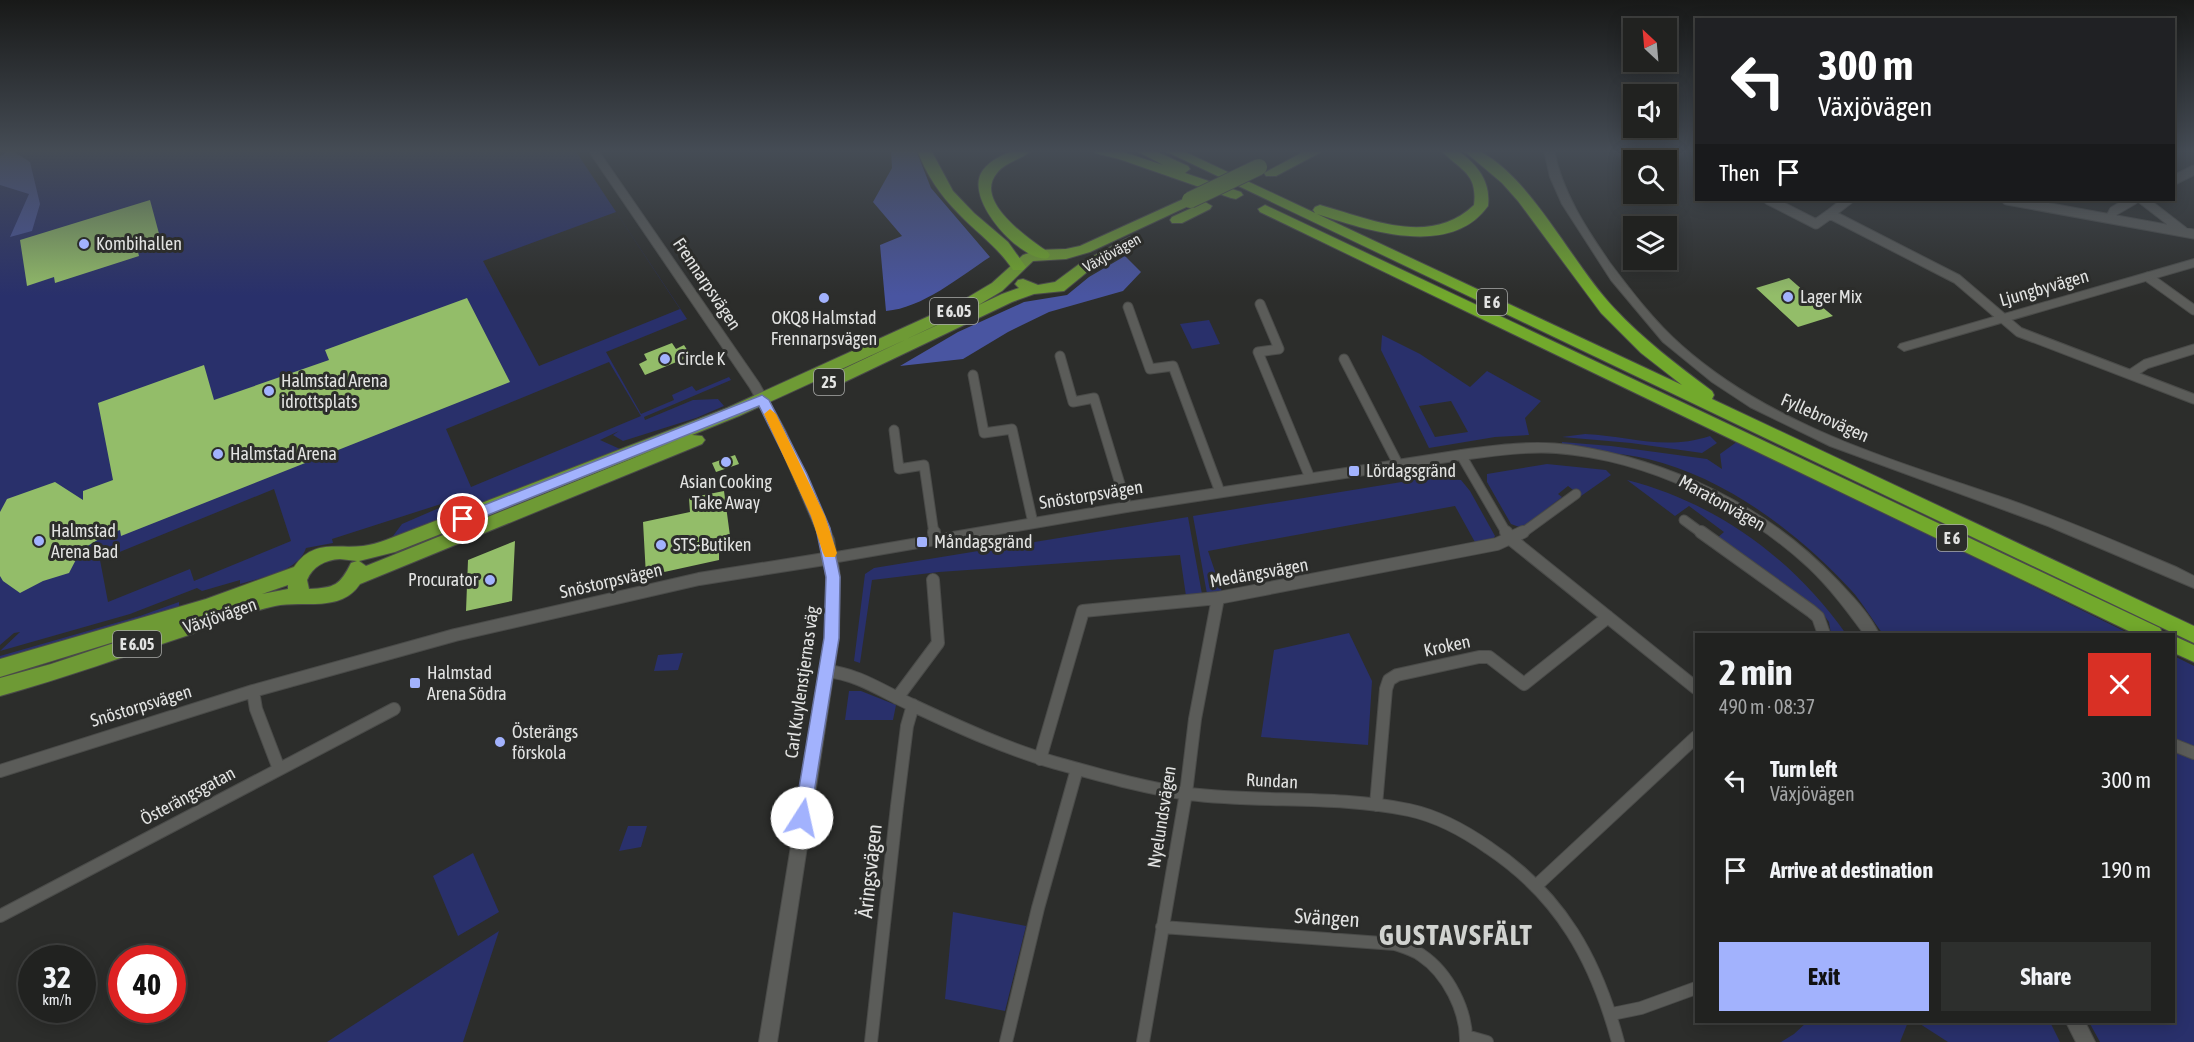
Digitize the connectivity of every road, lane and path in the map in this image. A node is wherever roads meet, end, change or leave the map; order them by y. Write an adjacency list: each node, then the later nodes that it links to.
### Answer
1 (626, 199): 37 (street, Frennarpsvägen)
2 (953, 199): 22 (highway)
3 (985, 199): 20 (highway)
4 (1193, 199): 20 (highway, Växjövägen, bridge)
5 (1217, 199): 23 (highway, Växjövägen)
6 (1258, 199): 62 (highway, E 6)
7 (1259, 199): 38 (highway, E 6)
8 (1272, 199): 9 (highway)
9 (1483, 199)
10 (1524, 199): 38 (highway)
11 (1566, 199): 56 (street, Fyllebrovägen)
12 (1771, 201): 17 (street)
13 (1847, 201): 17 (street)
14 (2013, 201): 18 (street)
15 (2131, 201): 18 (street)
16 (2144, 201): 19 (street)
17 (1830, 214): 29 (street)
18 (2111, 218): 19 (street)
19 (2190, 234)
20 (1048, 255): 22 (highway, Växjövägen); 23 (highway, Växjövägen)
21 (2194, 263): 24 (street, Ljungbyvägen)
22 (1017, 269): 25 (highway); 37 (highway, Växjövägen / E 6.05)
23 (1069, 277): 25 (highway, Växjövägen)
24 (2148, 277): 28 (street); 29 (street, Ljungbyvägen)
25 (1033, 289): 37 (highway, Växjövägen / 25)
26 (1260, 304): 43 (street)
27 (1128, 307): 44 (street)
28 (2194, 310)
29 (2003, 319): 30 (street, Ljungbyvägen); 34 (street)
30 (1904, 347)
31 (2194, 349): 34 (street)
32 (1060, 356): 46 (street)
33 (1344, 359): 42 (street)
34 (2131, 374): 36 (street)
35 (973, 375): 48 (street)
36 (2194, 399)
37 (765, 405): 51 (highway, Växjövägen / E 6.05); 52 (street, Carl Kuylenstjernas väg); 54 (highway, Växjövägen / 25)
38 (1740, 420): 63 (highway, E 6)
39 (894, 430): 49 (street)
40 (1530, 449): 41 (street, Snöstorpsvägen); 61 (street, Maratonvägen)
41 (1461, 454): 42 (street, Snöstorpsvägen); 50 (street)
42 (1398, 464): 43 (street, Snöstorpsvägen)
43 (1310, 477): 44 (street, Snöstorpsvägen)
44 (1220, 492): 46 (street, Snöstorpsvägen)
45 (1576, 494): 50 (street, Medängsvägen)
46 (1127, 507): 48 (street, Snöstorpsvägen)
47 (1684, 520): 60 (street)
48 (1033, 523): 49 (street, Snöstorpsvägen)
49 (935, 539): 52 (street, Snöstorpsvägen)
50 (1512, 540): 58 (street, Medängsvägen); 59 (street)
51 (350, 554): 53 (highway, Växjövägen / E 6.05); 54 (highway)
52 (831, 558): 67 (street, Carl Kuylenstjernas väg); 70 (street, Snöstorpsvägen)
53 (301, 572): 57 (highway); 66 (highway, Växjövägen / E 6.05)
54 (353, 579): 57 (highway, Växjövägen / E 6.05)
55 (933, 580): 71 (street)
56 (2194, 582)
57 (304, 596): 68 (highway, Växjövägen / E 6.05)
58 (1218, 598): 77 (street, Medängsvägen); 81 (street, Nyelundsvägen)
59 (1608, 617): 69 (street); 82 (street, Kroken)
60 (1824, 633)
61 (1871, 633)
62 (2151, 633)
63 (2194, 635)
64 (2175, 644): 65 (highway)
65 (2194, 654)
66 (0, 668)
67 (826, 671): 71 (street, Rundan); 90 (street, Carl Kuylenstjernas väg)
68 (0, 687)
69 (1695, 687)
70 (253, 691): 78 (street); 80 (street, Snöstorpsvägen)
71 (897, 698): 72 (street, Rundan)
72 (913, 705): 77 (street, Rundan); 91 (street, Äringsvägen)
73 (394, 709): 78 (street, Österängsgatan)
74 (1695, 738): 83 (street)
75 (2175, 745): 76 (street)
76 (2194, 753)
77 (1040, 759): 79 (street, Rundan)
78 (279, 769): 84 (street, Österängsgatan)
79 (1077, 769): 81 (street, Rundan); 92 (street)
80 (0, 771)
81 (1186, 793): 82 (street, Rundan); 85 (street, Nyelundsvägen)
82 (1376, 805): 83 (street, Rundan)
83 (1537, 885): 87 (street, Rundan)
84 (0, 916)
85 (1162, 927): 89 (street, Svängen); 93 (street, Nyelundsvägen)
86 (1695, 988): 87 (street)
87 (1612, 1014): 95 (street, Rundan)
88 (2076, 1023): 96 (street)
89 (1466, 1039): 94 (street)
90 (768, 1042)
91 (871, 1042)
92 (1006, 1042)
93 (1143, 1042)
94 (1486, 1042)
95 (1618, 1042)
96 (2086, 1042)

